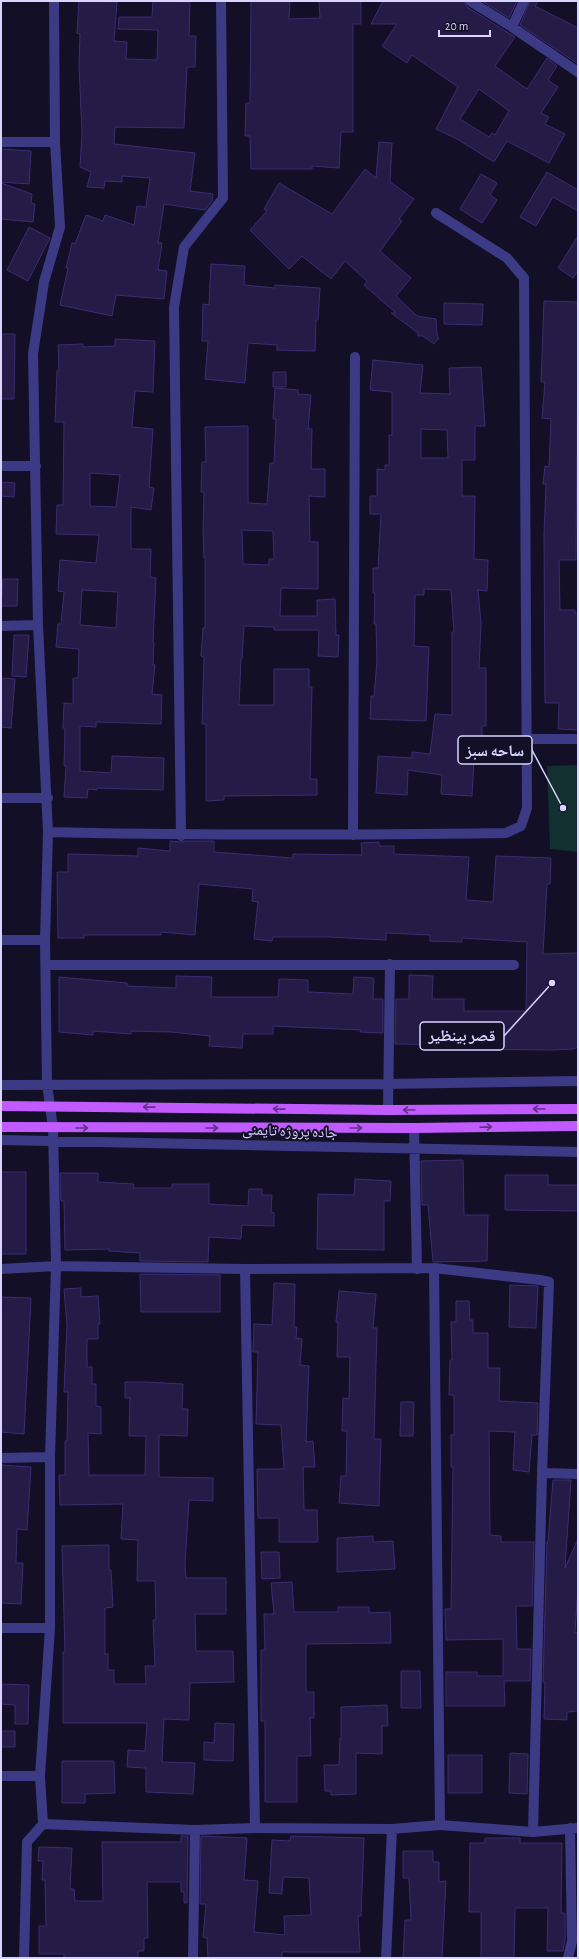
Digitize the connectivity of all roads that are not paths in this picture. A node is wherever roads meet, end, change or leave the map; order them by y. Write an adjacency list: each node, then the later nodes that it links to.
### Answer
1 (54, 1): 8 (street)
2 (221, 1): 21 (street)
3 (470, 1): 5 (street)
4 (524, 1): 5 (street)
5 (512, 27): 6 (street)
6 (578, 72)
7 (1, 142): 8 (street)
8 (55, 142): 12 (street)
9 (436, 212): 15 (street)
10 (355, 358): 20 (street)
11 (1, 466): 12 (street)
12 (36, 466): 13 (street)
13 (38, 625): 14 (street); 18 (street)
14 (1, 626)
15 (527, 739): 16 (street); 20 (street)
16 (578, 739)
17 (1, 798): 18 (street)
18 (48, 798): 19 (street)
19 (48, 832): 21 (street); 23 (street)
20 (353, 835): 21 (street)
21 (181, 836)
22 (1, 940): 23 (street)
23 (45, 940): 25 (street)
24 (390, 964): 25 (street); 26 (street); 29 (street)
25 (46, 965): 28 (street)
26 (514, 965)
27 (578, 1081): 29 (street)
28 (47, 1084): 29 (street); 30 (street); 31 (street)
29 (387, 1084): 34 (street)
30 (1, 1085)
31 (50, 1105): 32 (main road, جاده پروژه تایمنی); 34 (main road, جاده پروژه تایمنی, one-way to 31); 37 (street)
32 (1, 1106)
33 (578, 1109): 34 (main road, جاده پروژه تایمنی, one-way to 34)
34 (388, 1110)
35 (578, 1126): 38 (main road, جاده پروژه تایمنی, one-way to 35)
36 (1, 1127): 37 (main road, جاده پروژه تایمنی)
37 (53, 1128): 38 (main road, جاده پروژه تایمنی, one-way to 38); 40 (street)
38 (414, 1128): 41 (street)
39 (1, 1140): 40 (street, جاده پروژه تایمنی)
40 (53, 1140): 41 (street, جاده پروژه تایمنی); 43 (street)
41 (415, 1150): 42 (street, جاده پروژه تایمنی); 47 (street)
42 (578, 1152)
43 (56, 1266): 45 (street); 46 (street); 48 (street)
44 (434, 1268): 47 (street); 50 (street); 57 (street)
45 (1, 1269)
46 (245, 1269): 47 (street); 58 (street)
47 (417, 1269)
48 (50, 1457): 49 (street); 53 (street)
49 (1, 1458)
50 (542, 1472): 51 (street); 62 (street)
51 (578, 1474)
52 (1, 1628): 53 (street)
53 (50, 1628): 55 (street)
54 (1, 1776): 55 (street)
55 (40, 1776): 56 (street)
56 (43, 1824): 61 (street); 63 (street)
57 (440, 1825): 60 (street); 62 (street)
58 (255, 1828): 60 (street); 61 (street)
59 (574, 1828): 62 (street); 66 (street)
60 (392, 1829): 65 (street)
61 (195, 1830): 64 (street)
62 (533, 1832)
63 (24, 1958)
64 (193, 1958)
65 (386, 1958)
66 (568, 1958)

